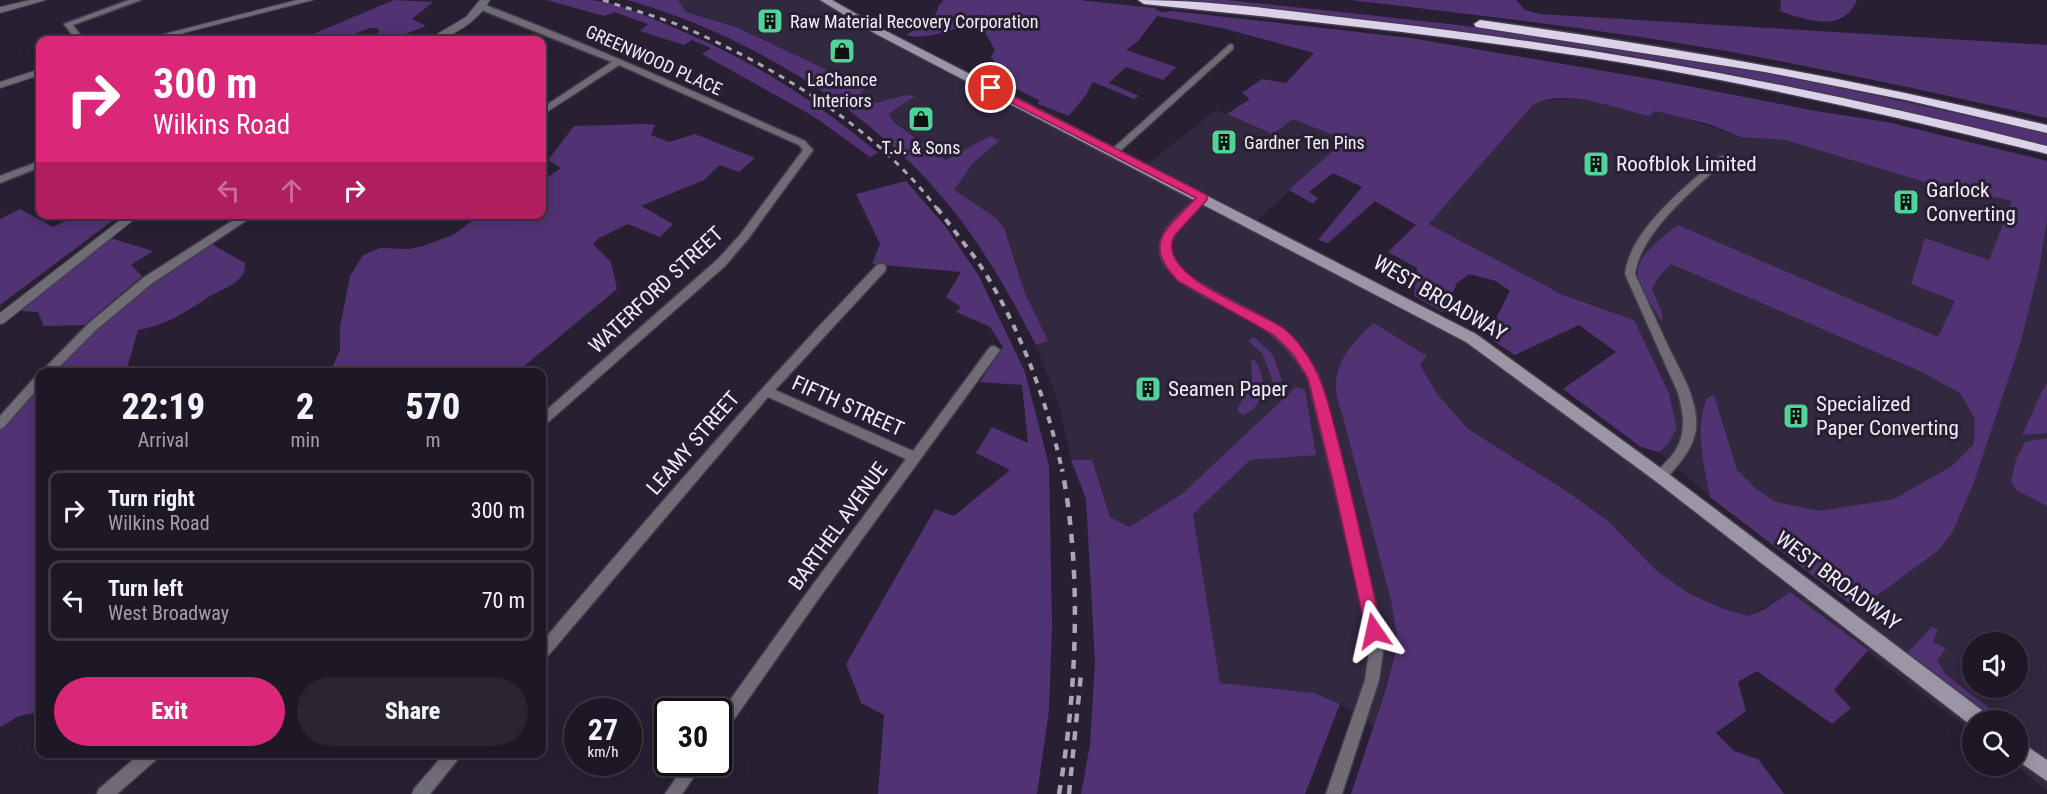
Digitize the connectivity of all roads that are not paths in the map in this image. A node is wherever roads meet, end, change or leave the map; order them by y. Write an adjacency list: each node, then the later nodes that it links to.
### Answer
1 (41, 0): 8 (street)
2 (137, 0): 10 (street)
3 (308, 0): 11 (street)
4 (825, 0): 22 (main road, WEST BROADWAY)
5 (1144, 0): 21 (highway)
6 (1254, 0): 19 (highway)
7 (484, 4): 9 (street, GREENWOOD PLACE); 12 (street)
8 (0, 10)
9 (550, 33): 13 (street); 15 (street, GREENWOOD PLACE)
10 (78, 36)
11 (179, 36)
12 (438, 36)
13 (544, 36)
14 (1230, 47): 22 (street)
15 (618, 62): 18 (street); 20 (street, GREENWOOD PLACE)
16 (36, 73): 17 (street)
17 (0, 85)
18 (546, 109)
19 (2047, 129)
20 (808, 150): 35 (street, WATERFORD STREET)
21 (2047, 150)
22 (1114, 152): 26 (main road, WEST BROADWAY)
23 (1722, 159): 38 (street)
24 (36, 166): 25 (street)
25 (0, 180)
26 (1203, 198): 38 (main road, WEST BROADWAY); 50 (street)
27 (130, 219): 30 (street)
28 (243, 219): 32 (street)
29 (882, 268): 34 (street, LEAMY STREET)
30 (0, 320)
31 (994, 350): 37 (street, BARTHEL AVENUE)
32 (51, 368)
33 (36, 384): 36 (street)
34 (766, 391): 37 (street, FIFTH STREET); 39 (street, LEAMY STREET)
35 (546, 417)
36 (0, 424)
37 (914, 457): 40 (street, BARTHEL AVENUE)
38 (1660, 476): 41 (main road, WEST BROADWAY)
39 (546, 647)
40 (732, 710)
41 (1967, 710)
42 (2028, 757): 45 (main road)
43 (147, 758): 47 (street)
44 (451, 758): 48 (street)
45 (2047, 772)
46 (686, 776): 49 (street)
47 (105, 794)
48 (420, 794)
49 (674, 794)
50 (1334, 794)

